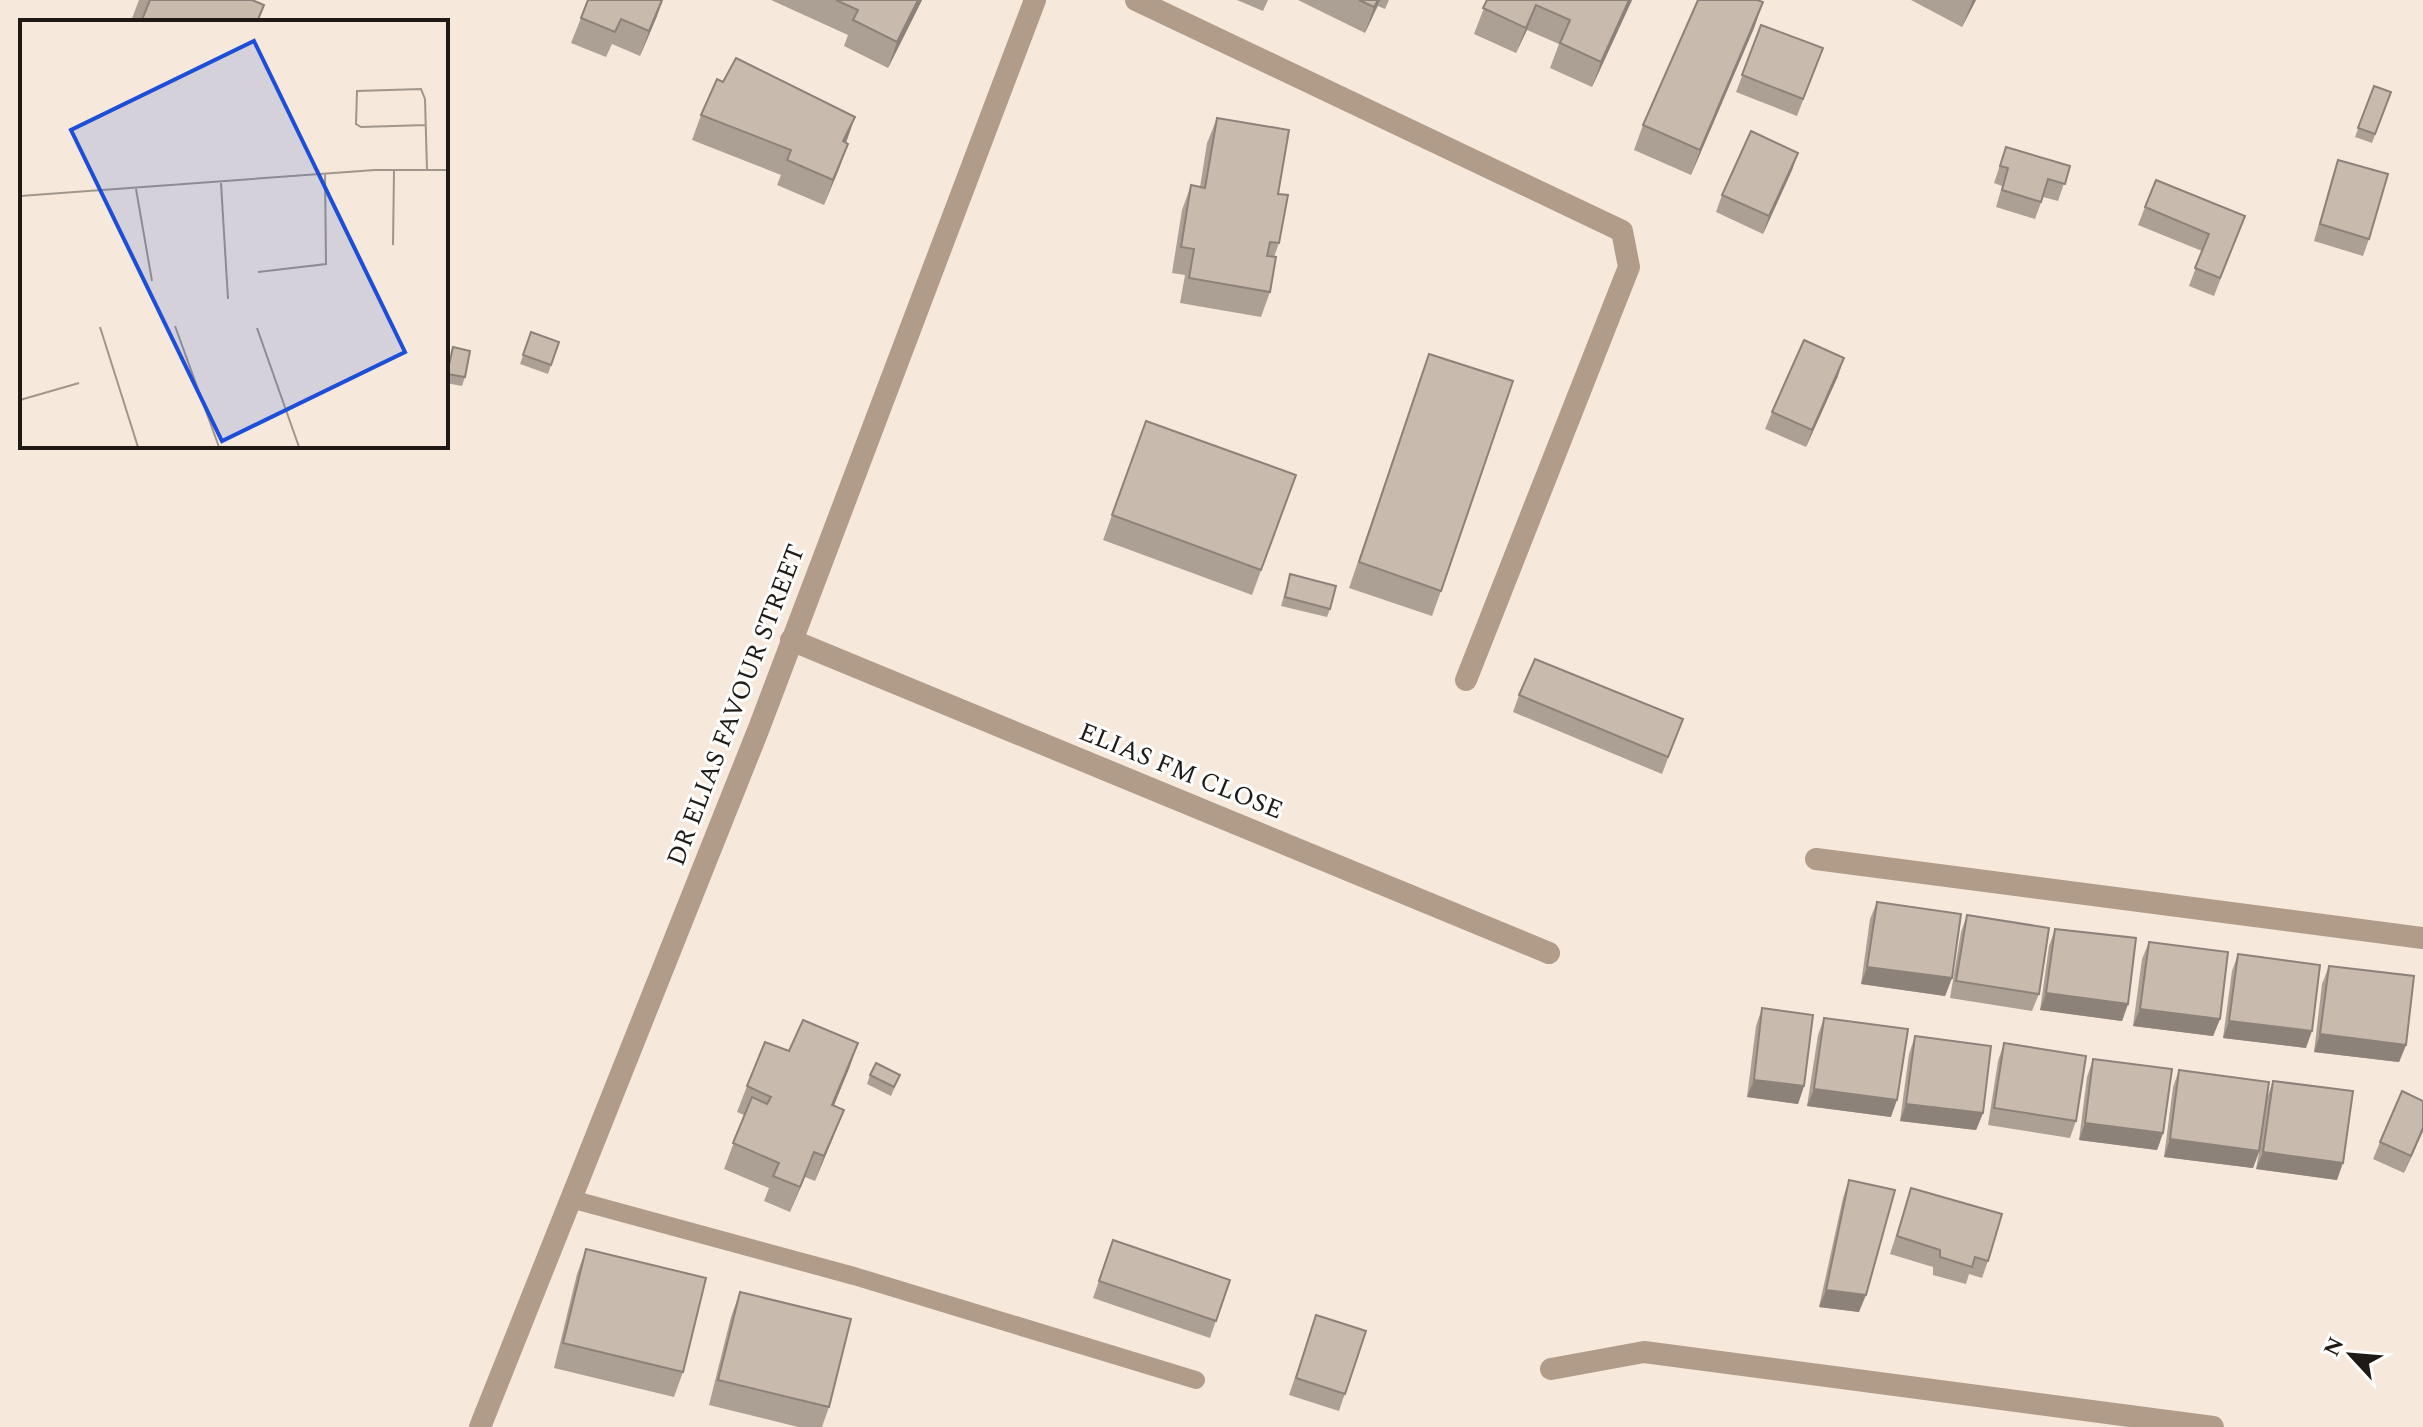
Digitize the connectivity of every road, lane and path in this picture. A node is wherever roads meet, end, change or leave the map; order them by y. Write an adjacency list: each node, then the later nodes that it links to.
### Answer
1 (1035, 0): 3 (street, DR ELIAS FAVOUR STREET)
2 (1136, 0): 4 (street)
3 (791, 640): 7 (street, ELIAS FM CLOSE); 8 (street, DR ELIAS FAVOUR STREET)
4 (1466, 680)
5 (1816, 859): 6 (street)
6 (2423, 938)
7 (1549, 953)
8 (571, 1199): 10 (lane); 11 (street, DR ELIAS FAVOUR STREET)
9 (1551, 1369): 12 (street)
10 (1196, 1380)
11 (480, 1427)
12 (2213, 1427)

